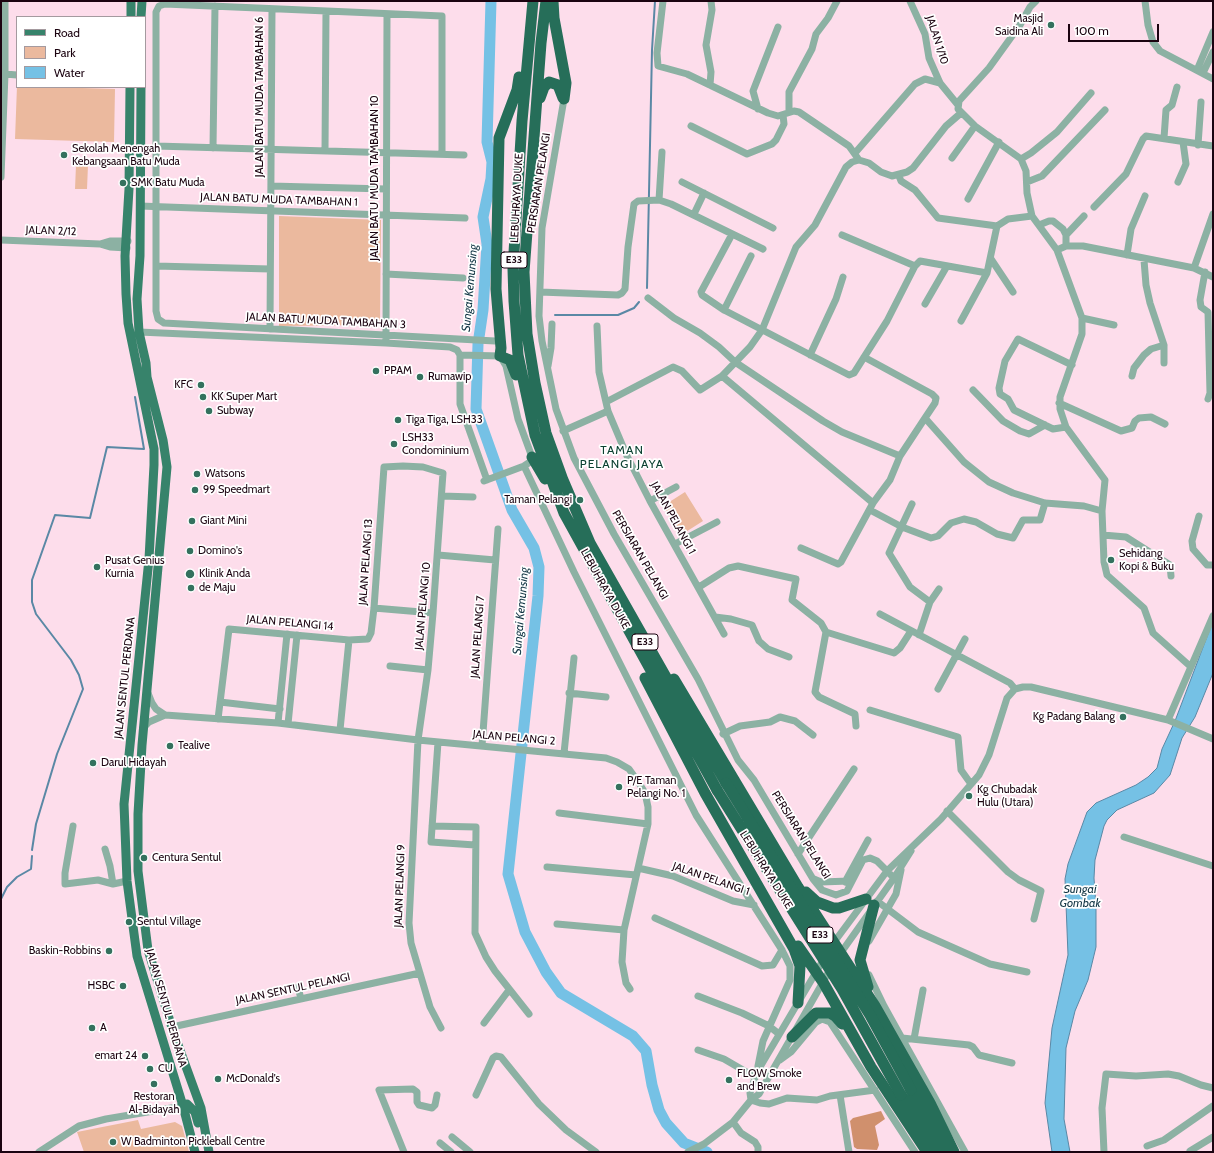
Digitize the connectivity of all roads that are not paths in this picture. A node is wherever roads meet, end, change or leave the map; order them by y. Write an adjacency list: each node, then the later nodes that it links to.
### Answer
1 (5, 1): 19 (street)
2 (131, 1): 17 (main road)
3 (142, 1): 18 (main road)
4 (532, 1): 130 (highway); 148 (highway, LEBUHRAYA DUKE / E33)
5 (546, 1): 35 (highway, LEBUHRAYA DUKE / E33)
6 (554, 1): 33 (highway)
7 (663, 1): 28 (street)
8 (711, 1): 28 (street)
9 (837, 1): 39 (street)
10 (910, 1): 27 (street, JALAN 1/10)
11 (1036, 1): 36 (street)
12 (1145, 1): 23 (street)
13 (215, 6): 14 (street); 47 (street); 49 (street)
14 (272, 9): 15 (street); 50 (street, JALAN BATU MUDA TAMBAHAN 6)
15 (326, 11): 16 (street); 51 (street)
16 (387, 14): 53 (street, JALAN BATU MUDA TAMBAHAN 10); 55 (street)
17 (131, 16)
18 (142, 16)
19 (3, 18): 24 (street)
20 (778, 27): 37 (street)
21 (1213, 32): 23 (street)
22 (1213, 52): 23 (street)
23 (1200, 71): 26 (street)
24 (5, 74): 25 (street); 61 (street)
25 (16, 75)
26 (1213, 78)
27 (940, 83): 36 (street, JALAN 1/10); 54 (street)
28 (710, 85): 37 (street)
29 (1177, 87): 43 (street)
30 (130, 88): 66 (main road, JALAN SENTUL PERDANA)
31 (141, 88): 72 (main road, JALAN SENTUL PERDANA)
32 (1091, 93): 58 (street)
33 (564, 99): 35 (highway); 111 (street, PERSIARAN PELANGI)
34 (1201, 102): 46 (street)
35 (537, 105): 179 (highway, LEBUHRAYA DUKE / E33)
36 (958, 105): 40 (street, JALAN 1/10)
37 (758, 108): 39 (street)
38 (1105, 110): 63 (street)
39 (786, 113): 41 (street); 54 (street)
40 (961, 113): 42 (street); 60 (street)
41 (691, 126)
42 (975, 126): 44 (street); 57 (street)
43 (1164, 138): 45 (street); 74 (street)
44 (999, 142): 58 (street); 70 (street)
45 (1183, 142): 46 (street); 64 (street)
46 (1198, 145): 48 (street)
47 (156, 146): 49 (street); 73 (street)
48 (1213, 146)
49 (213, 148): 50 (street)
50 (271, 150): 51 (street); 65 (street, JALAN BATU MUDA TAMBAHAN 6)
51 (325, 151): 53 (street)
52 (662, 152): 71 (street)
53 (386, 153): 55 (street); 67 (street, JALAN BATU MUDA TAMBAHAN 10)
54 (855, 153): 59 (street)
55 (442, 154): 56 (street)
56 (464, 155)
57 (952, 158)
58 (1021, 159): 63 (street)
59 (859, 160): 60 (street); 122 (street)
60 (899, 176): 83 (street)
61 (1, 178)
62 (682, 182): 68 (street)
63 (1027, 182): 79 (street)
64 (1178, 182)
65 (271, 186): 67 (street); 75 (street, JALAN BATU MUDA TAMBAHAN 6)
66 (130, 189): 72 (main road); 82 (main road, JALAN SENTUL PERDANA)
67 (386, 189): 78 (street, JALAN BATU MUDA TAMBAHAN 10)
68 (704, 194): 76 (street); 85 (street)
69 (1145, 196): 95 (street)
70 (968, 199)
71 (658, 200): 76 (street); 111 (street)
72 (140, 206): 73 (street, JALAN BATU MUDA TAMBAHAN 1); 82 (main road); 86 (main road, JALAN SENTUL PERDANA)
73 (156, 207): 75 (street, JALAN BATU MUDA TAMBAHAN 1); 100 (street)
74 (1094, 207)
75 (271, 211): 78 (street, JALAN BATU MUDA TAMBAHAN 1); 104 (street, JALAN BATU MUDA TAMBAHAN 6)
76 (694, 214): 93 (street)
77 (1213, 214): 103 (street)
78 (386, 215): 81 (street, JALAN BATU MUDA TAMBAHAN 1); 107 (street, JALAN BATU MUDA TAMBAHAN 10)
79 (1032, 216): 83 (street); 84 (street)
80 (1084, 216): 88 (street)
81 (465, 218)
82 (128, 221): 91 (main road, JALAN SENTUL PERDANA)
83 (997, 226): 98 (street)
84 (1040, 226): 88 (street); 94 (street)
85 (774, 228)
86 (140, 235): 91 (main road); 96 (main road, JALAN SENTUL PERDANA)
87 (842, 235): 101 (street)
88 (1066, 235): 92 (street)
89 (730, 238): 115 (street)
90 (1, 240): 91 (street, JALAN 2/12)
91 (129, 245): 96 (main road); 149 (main road, JALAN SENTUL PERDANA)
92 (1066, 246): 94 (street); 95 (street)
93 (763, 249)
94 (1057, 250): 116 (street)
95 (1127, 255): 99 (street)
96 (140, 256): 123 (main road, JALAN SENTUL PERDANA)
97 (751, 256): 115 (street)
98 (991, 258): 106 (street); 112 (street)
99 (1144, 260): 103 (street); 127 (street)
100 (156, 266): 104 (street); 121 (street, JALAN BATU MUDA TAMBAHAN 3)
101 (915, 266): 102 (street); 131 (street)
102 (947, 266): 106 (street); 114 (street)
103 (1194, 268): 105 (street)
104 (270, 269): 121 (street, JALAN BATU MUDA TAMBAHAN 6)
105 (1205, 272): 109 (street); 139 (street)
106 (988, 273): 117 (street)
107 (386, 274): 110 (street); 124 (street, JALAN BATU MUDA TAMBAHAN 10)
108 (843, 277): 129 (street)
109 (1213, 277)
110 (463, 278)
111 (540, 292): 135 (street, PERSIARAN PELANGI)
112 (1013, 292)
113 (648, 298): 132 (street)
114 (925, 304)
115 (724, 310): 122 (street)
116 (1082, 318): 119 (street); 134 (street)
117 (961, 321)
118 (552, 324): 135 (street)
119 (1114, 325)
120 (597, 326): 140 (street, JALAN PELANGI 1)
121 (270, 329): 124 (street, JALAN BATU MUDA TAMBAHAN 3)
122 (762, 330): 129 (street); 132 (street)
123 (139, 332): 126 (street); 152 (main road, JALAN SENTUL PERDANA)
124 (386, 335): 125 (street, JALAN BATU MUDA TAMBAHAN 3); 126 (street, JALAN BATU MUDA TAMBAHAN 10)
125 (495, 341)
126 (386, 343): 128 (street)
127 (1164, 345): 133 (street); 137 (street)
128 (463, 355): 130 (street); 153 (street)
129 (810, 355): 131 (street)
130 (500, 356): 148 (highway); 151 (street)
131 (864, 356): 143 (street)
132 (735, 362): 136 (street); 150 (street)
133 (1164, 363)
134 (1072, 365): 141 (street); 145 (street)
135 (548, 370): 147 (street, PERSIARAN PELANGI)
136 (722, 376): 140 (street); 161 (street)
137 (1132, 376)
138 (973, 390): 145 (street)
139 (1208, 399)
140 (606, 402): 142 (street, JALAN PELANGI 1)
141 (1059, 403): 144 (street); 146 (street)
142 (608, 410): 147 (street); 160 (street, JALAN PELANGI 1)
143 (925, 418): 150 (street); 162 (street)
144 (1165, 424)
145 (1045, 425): 146 (street)
146 (1066, 427): 165 (street)
147 (563, 431): 217 (street, PERSIARAN PELANGI)
148 (535, 435): 156 (highway, LEBUHRAYA DUKE / E33)
149 (154, 448): 152 (main road); 155 (main road, JALAN SENTUL PERDANA)
150 (900, 456): 161 (street)
151 (532, 457): 153 (street); 156 (highway)
152 (165, 464): 155 (main road); 201 (main road, JALAN SENTUL PERDANA)
153 (524, 466): 254 (street)
154 (443, 473): 158 (street, JALAN PELANGI 10); 182 (street, JALAN PELANGI 13)
155 (154, 478): 238 (main road, JALAN SENTUL PERDANA)
156 (552, 484): 176 (highway, LEBUHRAYA DUKE / E33)
157 (676, 487): 160 (street)
158 (442, 496): 159 (street); 173 (street, JALAN PELANGI 10)
159 (473, 497)
160 (650, 501): 171 (street, JALAN PELANGI 1)
161 (873, 503): 164 (street)
162 (1045, 503): 165 (street); 168 (street)
163 (912, 504): 168 (street)
164 (870, 510): 168 (street); 172 (street)
165 (1102, 511): 170 (street)
166 (1199, 516): 175 (street)
167 (717, 522): 171 (street)
168 (902, 527): 181 (street)
169 (498, 530): 174 (street, JALAN PELANGI 7)
170 (1103, 535): 177 (street); 199 (street)
171 (675, 544): 178 (street, JALAN PELANGI 1)
172 (801, 548)
173 (438, 555): 174 (street); 183 (street, JALAN PELANGI 10)
174 (495, 560): 222 (street, JALAN PELANGI 7)
175 (1213, 565)
176 (595, 572): 226 (highway, LEBUHRAYA DUKE / E33); 245 (highway)
177 (1171, 576)
178 (699, 588): 186 (street, JALAN PELANGI 1); 188 (street)
179 (614, 589): 226 (highway, LEBUHRAYA DUKE / E33); 247 (highway)
180 (939, 589): 181 (street)
181 (930, 602): 192 (street)
182 (374, 608): 183 (street); 194 (street, JALAN PELANGI 13)
183 (433, 613): 200 (street, JALAN PELANGI 10)
184 (880, 614): 187 (street)
185 (1213, 616): 199 (street)
186 (715, 617): 190 (street, JALAN PELANGI 1); 196 (street)
187 (911, 631): 188 (street); 192 (street)
188 (826, 632): 214 (street)
189 (287, 634): 191 (street, JALAN PELANGI 14); 206 (street, JALAN PELANGI 14); 207 (street)
190 (724, 634)
191 (297, 635): 194 (street, JALAN PELANGI 14); 213 (street)
192 (919, 636): 195 (street)
193 (965, 639): 195 (street)
194 (349, 640): 216 (street)
195 (957, 655): 202 (street); 203 (street)
196 (789, 657)
197 (574, 658): 204 (street)
198 (390, 666): 200 (street)
199 (1191, 667): 211 (street)
200 (428, 670): 220 (street, JALAN PELANGI 10)
201 (148, 690): 209 (street); 215 (main road, JALAN SENTUL PERDANA)
202 (938, 690)
203 (1016, 690): 211 (street); 225 (street)
204 (569, 693): 205 (street); 223 (street)
205 (606, 697)
206 (220, 702): 207 (street); 210 (street)
207 (280, 709): 212 (street)
208 (870, 710): 225 (street)
209 (165, 715): 210 (street, JALAN PELANGI 2); 215 (street)
210 (218, 720): 212 (street, JALAN PELANGI 2)
211 (1170, 721): 219 (street)
212 (278, 723): 213 (street, JALAN PELANGI 2)
213 (288, 724): 216 (street, JALAN PELANGI 2)
214 (856, 726)
215 (143, 728): 244 (main road, JALAN SENTUL PERDANA)
216 (340, 730): 220 (street, JALAN PELANGI 2)
217 (723, 734): 218 (street); 237 (street, PERSIARAN PELANGI)
218 (813, 736)
219 (1213, 739)
220 (418, 740): 221 (street, JALAN PELANGI 2); 264 (street, JALAN PELANGI 9)
221 (438, 742): 222 (street, JALAN PELANGI 2); 231 (street)
222 (482, 746): 223 (street, JALAN PELANGI 2)
223 (564, 753): 229 (street, JALAN PELANGI 2)
224 (854, 769): 237 (street)
225 (971, 784): 227 (street)
226 (721, 787): 292 (highway, LEBUHRAYA DUKE / E33, bridge)
227 (947, 811): 235 (street); 257 (street)
228 (559, 813): 229 (street)
229 (648, 824): 243 (street, JALAN PELANGI 2)
230 (73, 826): 251 (street)
231 (432, 826): 234 (street); 234 (street)
232 (1124, 837): 240 (street)
233 (868, 840): 250 (street)
234 (475, 845): 269 (street)
235 (914, 846): 239 (street); 242 (street)
236 (105, 849): 251 (street)
237 (798, 854): 248 (street, PERSIARAN PELANGI)
238 (126, 858): 244 (main road); 249 (main road, JALAN SENTUL PERDANA)
239 (902, 866): 246 (street); 255 (street)
240 (1213, 866)
241 (547, 867): 243 (street, JALAN PELANGI 1)
242 (887, 871): 246 (street, PERSIARAN PELANGI); 250 (street, PERSIARAN PELANGI); 253 (street)
243 (637, 872): 254 (street, JALAN PELANGI 1); 259 (street, JALAN PELANGI 2)
244 (137, 874): 252 (main road); 278 (main road, JALAN SENTUL PERDANA)
245 (754, 878): 265 (highway); 273 (highway)
246 (894, 878): 253 (street)
247 (793, 879): 253 (highway); 260 (highway)
248 (813, 879): 250 (street); 250 (street, PERSIARAN PELANGI)
249 (127, 881): 251 (street); 252 (main road, JALAN SENTUL PERDANA)
250 (848, 881)
251 (113, 884)
252 (129, 895): 297 (main road, JALAN SENTUL PERDANA)
253 (873, 902): 255 (street); 260 (street); 262 (street); 274 (highway)
254 (754, 905): 261 (street)
255 (887, 909): 263 (street); 283 (street)
256 (655, 918): 261 (street)
257 (1034, 919)
258 (557, 924): 259 (street)
259 (624, 930): 268 (street, JALAN PELANGI 2)
260 (834, 943): 262 (highway); 265 (street)
261 (782, 950): 277 (street)
262 (840, 953): 266 (street); 274 (highway)
263 (1027, 972)
264 (420, 973): 272 (street, JALAN SENTUL PELANGI); 279 (street, JALAN PELANGI 9)
265 (816, 973): 266 (highway); 273 (street)
266 (823, 982): 280 (highway); 282 (street)
267 (298, 987): 272 (street)
268 (630, 989)
269 (509, 990): 275 (street); 276 (street)
270 (923, 990): 284 (street)
271 (698, 996): 277 (street)
272 (301, 999): 278 (street, JALAN SENTUL PELANGI)
273 (798, 1003): 281 (street)
274 (875, 1006): 319 (highway)
275 (529, 1014)
276 (484, 1023)
277 (769, 1026): 281 (street); 289 (street)
278 (172, 1027): 286 (main road, JALAN SENTUL PERDANA)
279 (441, 1028)
280 (851, 1032): 282 (highway); 316 (highway)
281 (780, 1034): 289 (street)
282 (792, 1037): 287 (street)
283 (902, 1038): 284 (street); 320 (street)
284 (914, 1039): 288 (street)
285 (698, 1050): 289 (street)
286 (185, 1062): 297 (main road); 307 (main road, JALAN SENTUL PERDANA)
287 (777, 1062): 291 (street); 296 (street)
288 (1012, 1063)
289 (756, 1075): 296 (street)
290 (1213, 1088): 321 (street)
291 (875, 1090): 295 (street); 315 (street)
292 (906, 1092): 317 (highway, LEBUHRAYA DUKE / E33); 318 (highway, LEBUHRAYA DUKE / E33)
293 (437, 1095): 308 (street)
294 (476, 1095): 311 (street)
295 (840, 1095): 296 (street); 314 (street)
296 (751, 1100): 299 (street)
297 (182, 1106): 305 (street); 306 (main road, JALAN SENTUL PERDANA); 307 (main road)
298 (1213, 1106): 303 (street)
299 (733, 1122): 312 (street); 313 (street)
300 (452, 1137): 310 (street)
301 (1213, 1137): 304 (street)
302 (440, 1143): 309 (street)
303 (1147, 1146)
304 (1190, 1151)
305 (39, 1152)
306 (195, 1152)
307 (207, 1152)
308 (404, 1152)
309 (451, 1152)
310 (470, 1152)
311 (596, 1152)
312 (688, 1152)
313 (758, 1152)
314 (849, 1152)
315 (915, 1152)
316 (927, 1152)
317 (936, 1152)
318 (946, 1152)
319 (954, 1152)
320 (965, 1152)
321 (1104, 1152)

